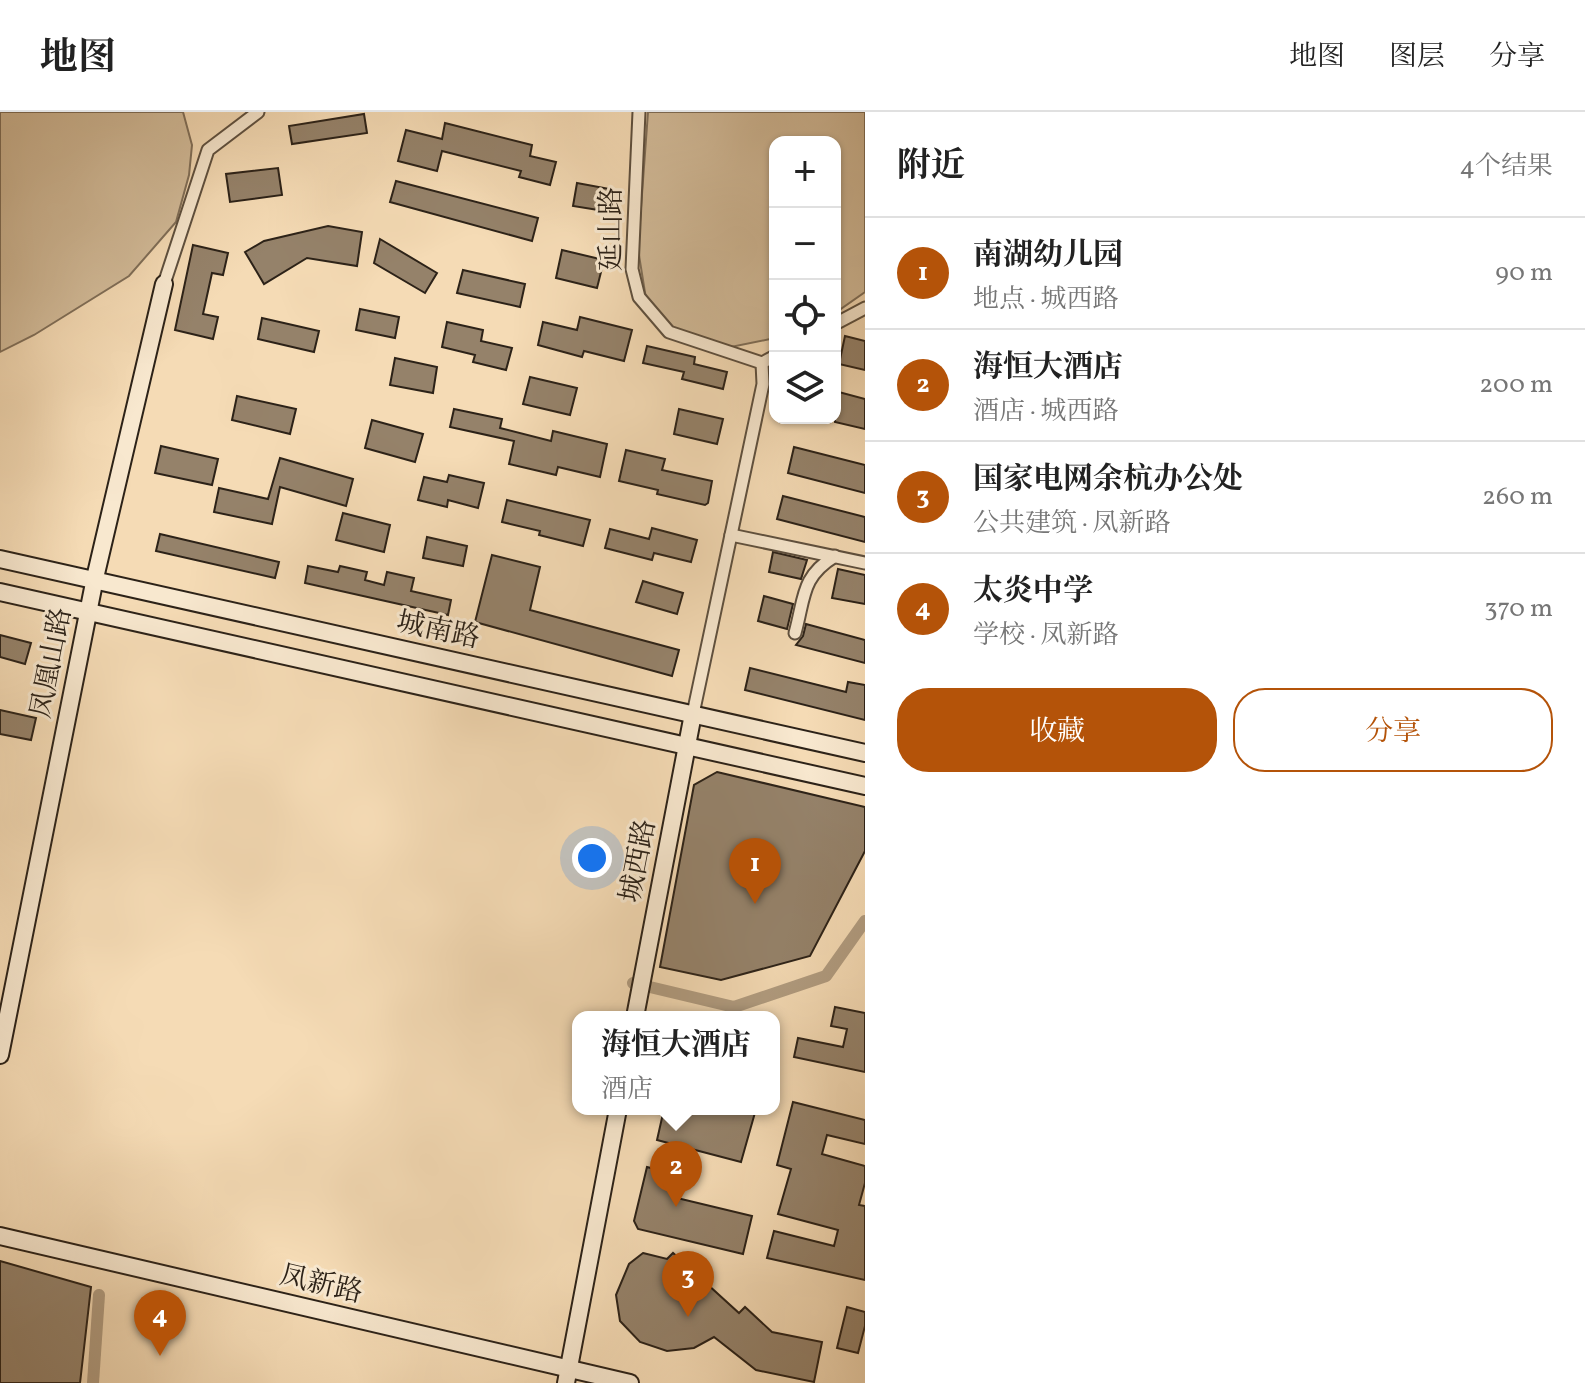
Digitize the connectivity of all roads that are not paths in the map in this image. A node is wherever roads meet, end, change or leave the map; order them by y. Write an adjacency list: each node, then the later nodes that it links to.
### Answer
1 (258, 112): 3 (street)
2 (639, 112): 7 (street, 延山路)
3 (164, 284): 12 (main road, 凤凰山路)
4 (865, 308): 5 (street)
5 (841, 321)
6 (769, 359): 7 (street)
7 (762, 363): 8 (street)
8 (731, 535): 9 (street); 16 (street)
9 (835, 556): 11 (street); 15 (street)
10 (0, 559): 12 (main road, 城南路)
11 (865, 563)
12 (95, 578): 14 (main road, 凤凰山路); 16 (main road, 城南路)
13 (0, 592): 14 (main road, 城南路)
14 (88, 612): 17 (main road, 城南路); 21 (main road, 凤凰山路)
15 (795, 633)
16 (693, 714): 17 (main road, 城西路); 18 (main road, 城南路)
17 (687, 745): 19 (main road, 城南路); 20 (main road, 城西路)
18 (865, 753)
19 (865, 786)
20 (637, 1011)
21 (0, 1055)
22 (617, 1115): 24 (main road)
23 (0, 1236): 24 (main road, 凤新路)
24 (566, 1376): 25 (main road, 凤新路)
25 (630, 1383)

